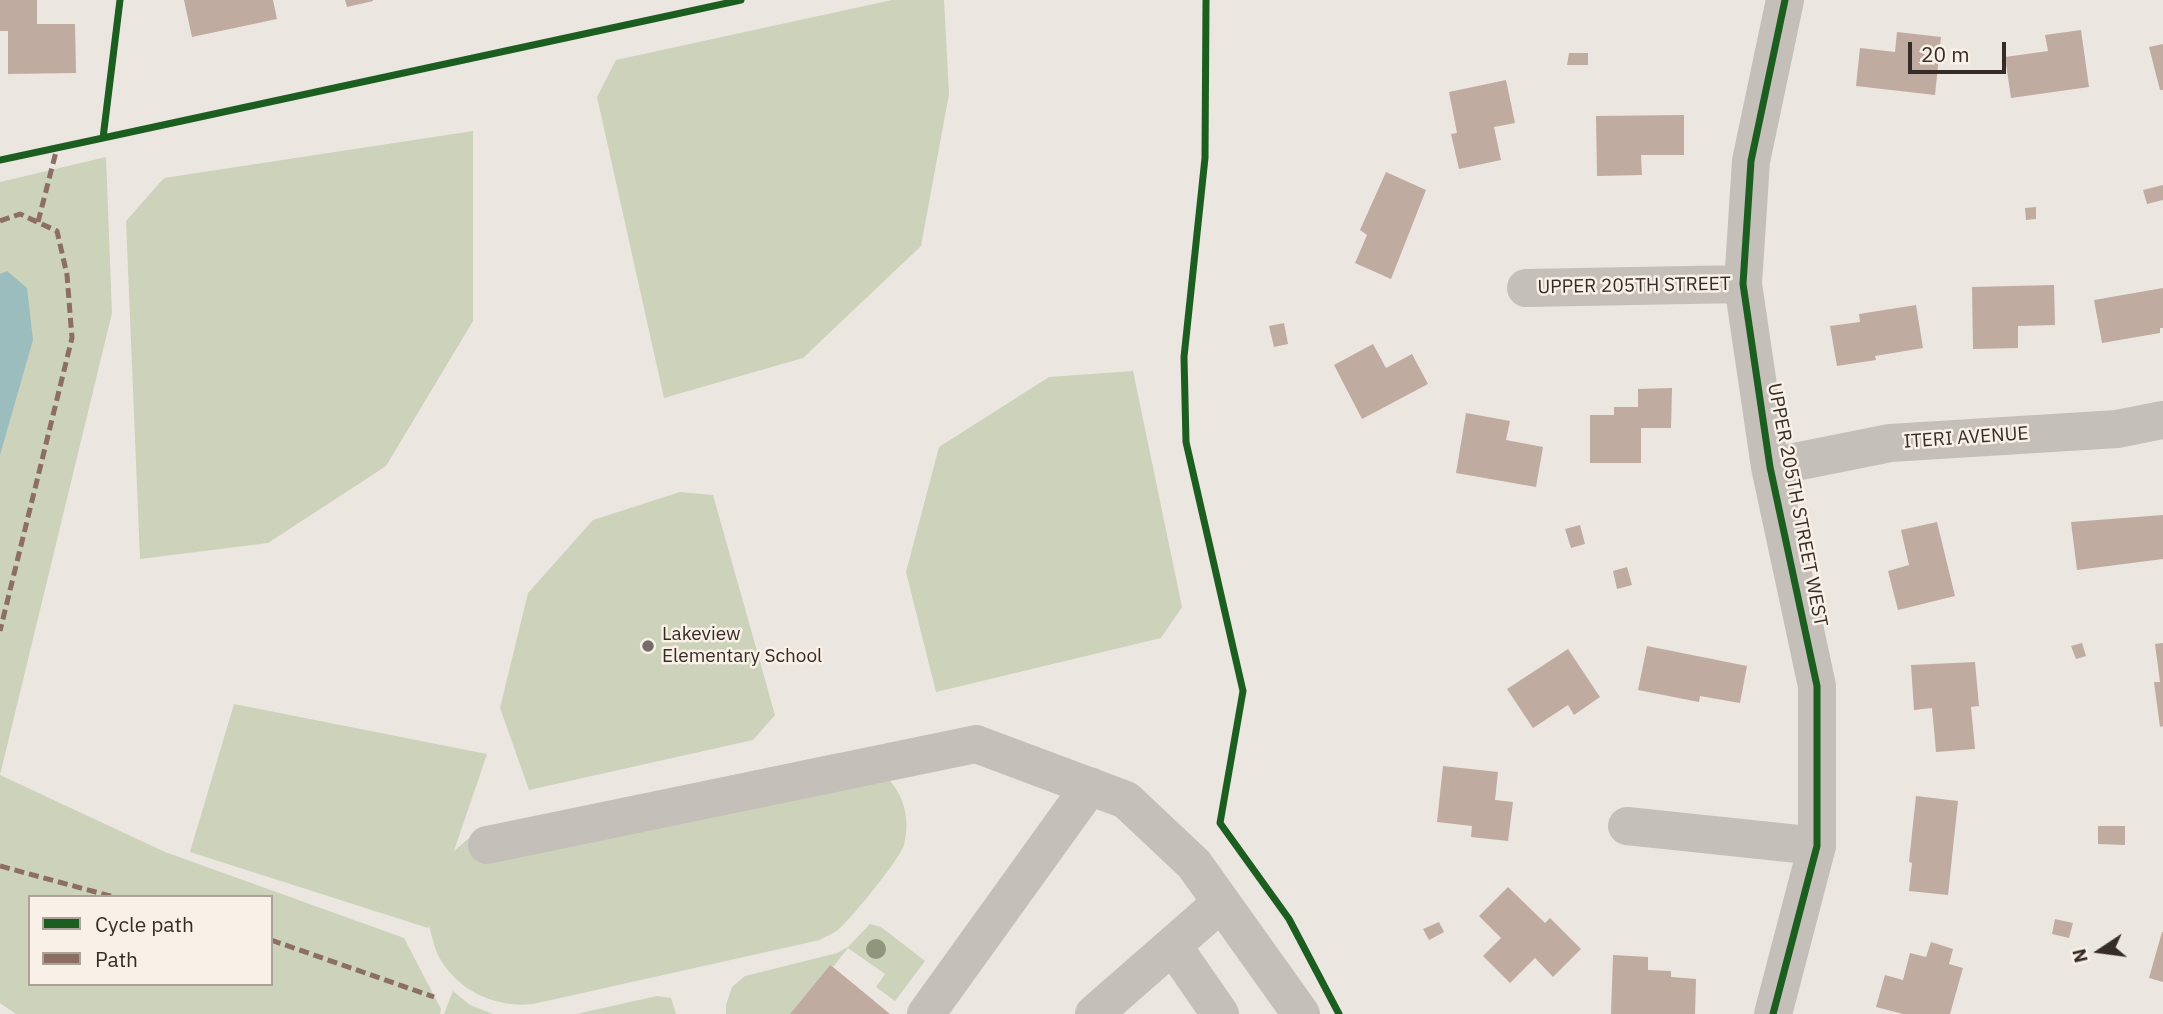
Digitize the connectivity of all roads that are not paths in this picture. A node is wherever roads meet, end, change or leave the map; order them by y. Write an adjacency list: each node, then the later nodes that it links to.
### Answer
1 (1785, 0): 2 (street, UPPER 205TH STREET WEST)
2 (1743, 284): 3 (street, UPPER 205TH STREET); 5 (street, UPPER 205TH STREET WEST)
3 (1526, 288)
4 (2163, 420): 5 (street, ITERI AVENUE)
5 (1770, 467): 9 (street, UPPER 205TH STREET WEST)
6 (1090, 786): 8 (street); 10 (street); 13 (street)
7 (1627, 826): 9 (street)
8 (487, 845)
9 (1817, 846): 16 (street, UPPER 205TH STREET WEST)
10 (1221, 903): 11 (street); 15 (street)
11 (1173, 946): 12 (street); 14 (street)
12 (1100, 1012)
13 (926, 1014)
14 (1220, 1014)
15 (1301, 1014)
16 (1773, 1014)

